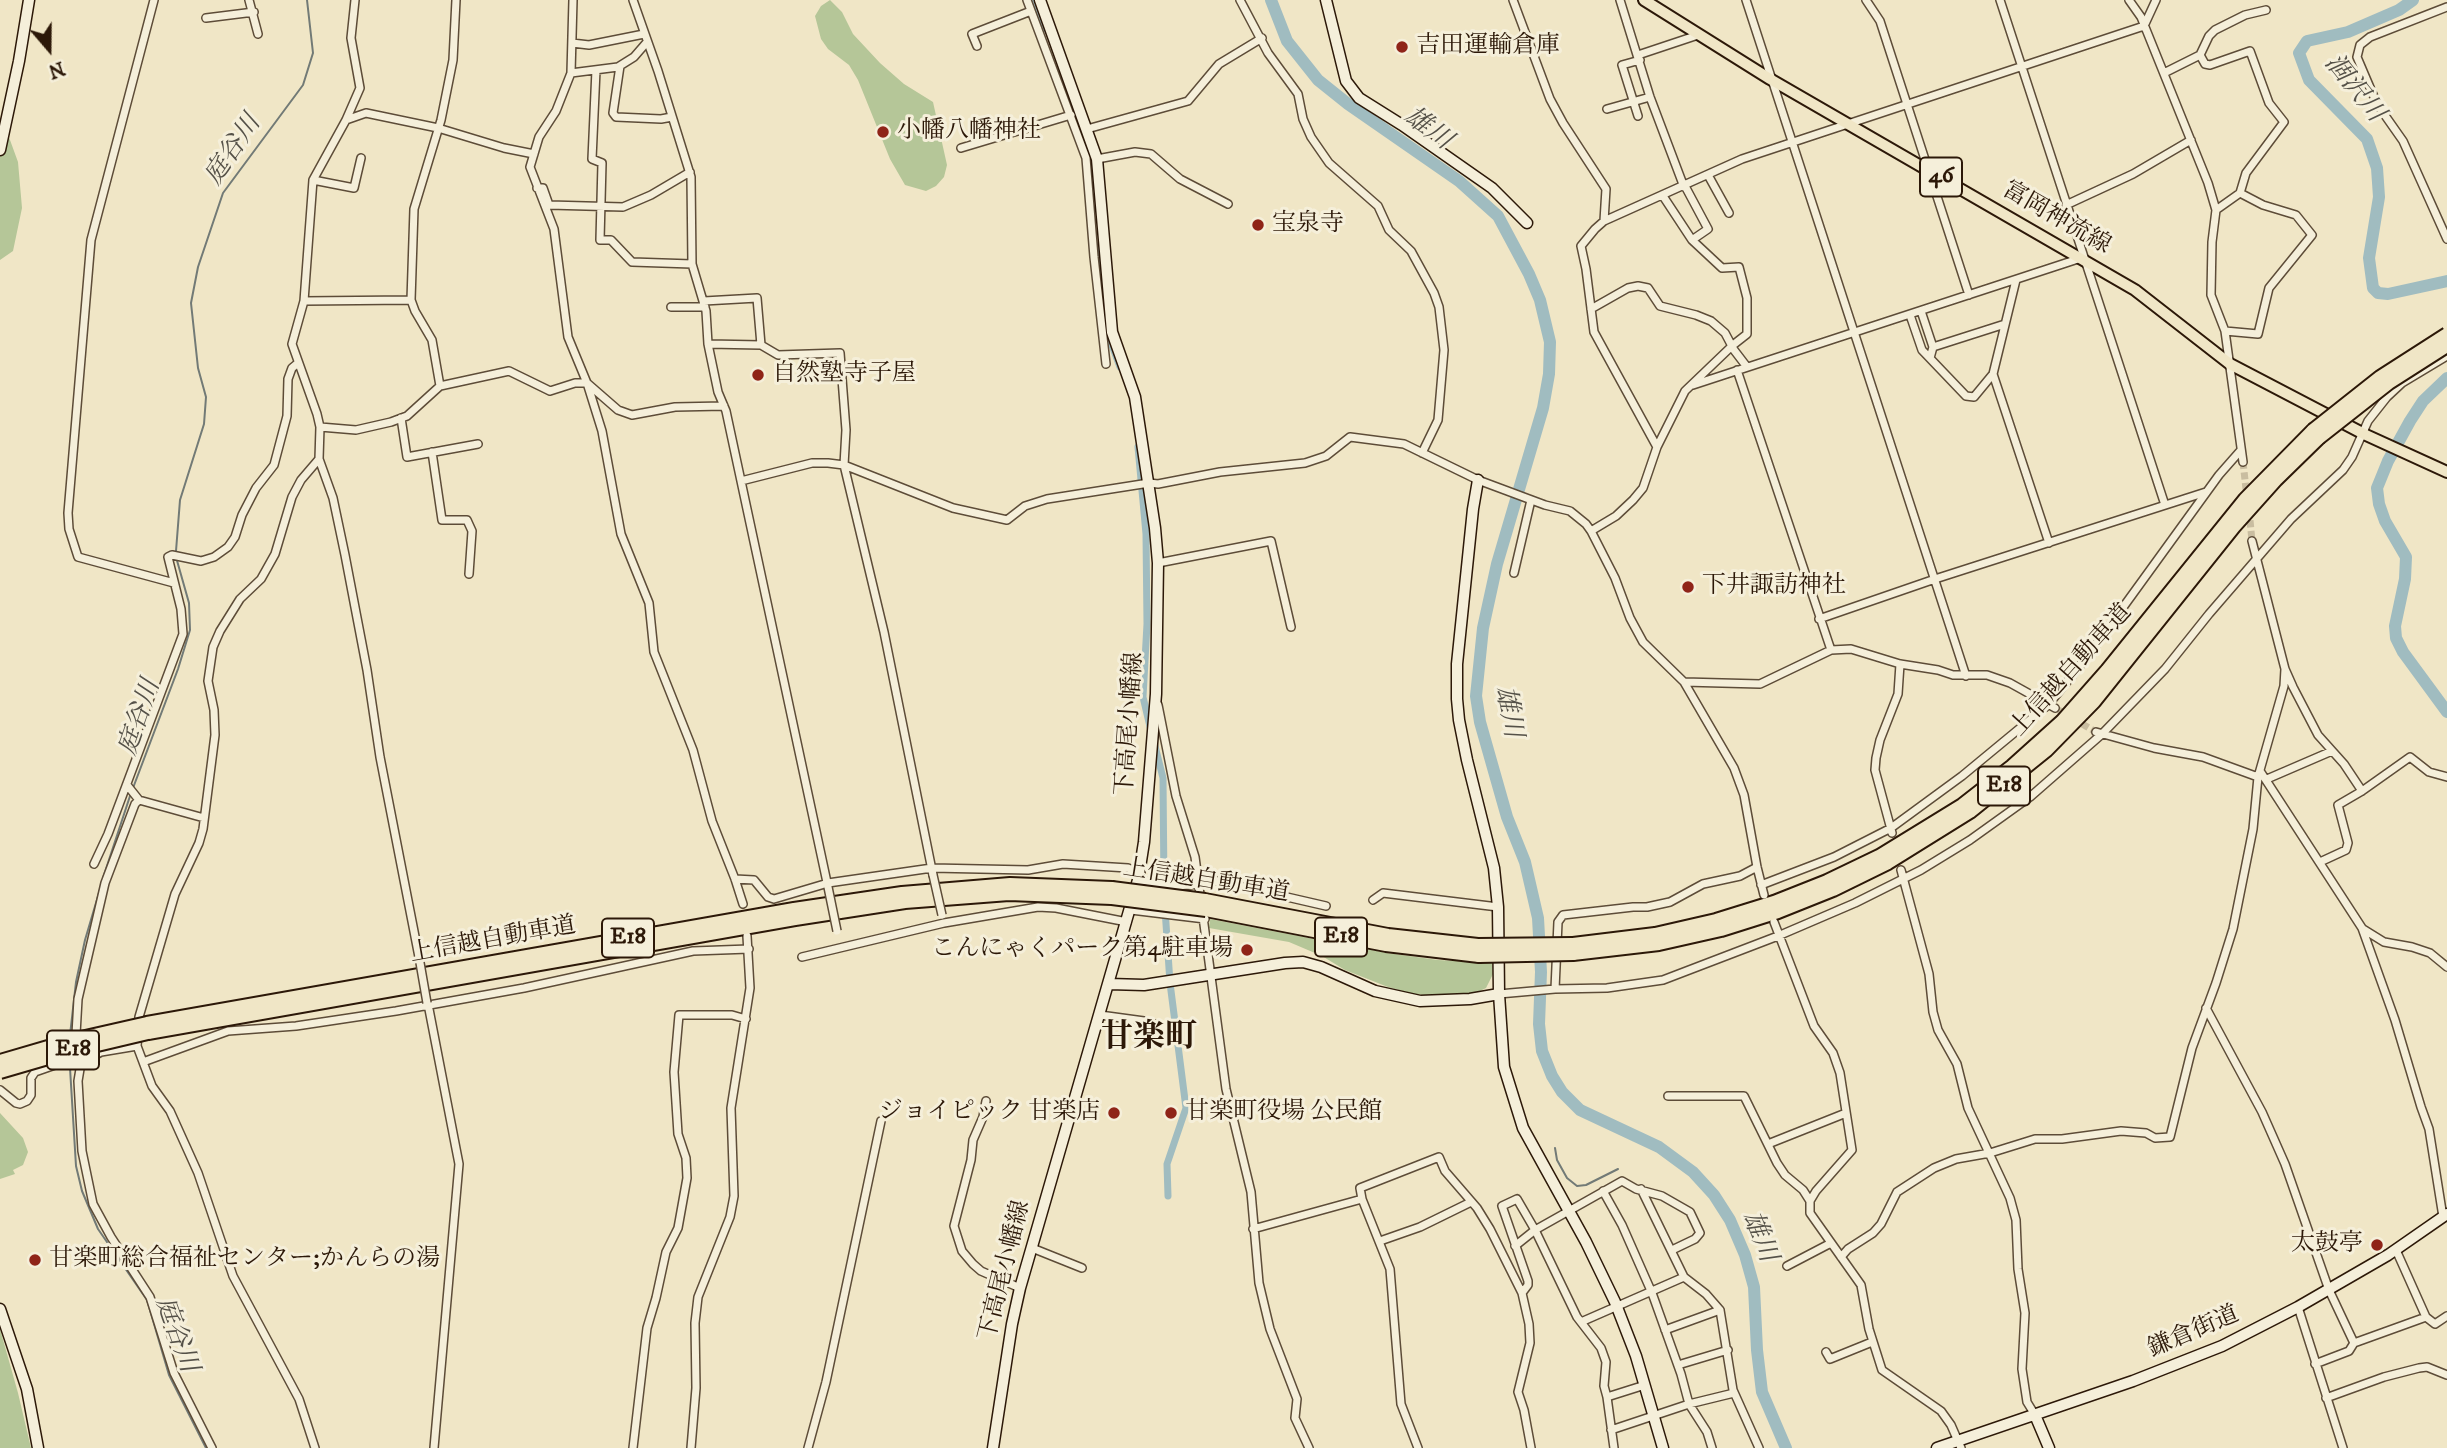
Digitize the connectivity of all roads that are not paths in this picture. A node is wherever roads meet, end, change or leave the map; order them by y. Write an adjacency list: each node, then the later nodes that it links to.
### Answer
1 (29, 0): 54 (street)
2 (154, 0): 135 (street)
3 (249, 0): 23 (street)
4 (355, 0): 47 (street)
5 (456, 0): 49 (street)
6 (573, 0): 30 (street)
7 (633, 0): 28 (street)
8 (1027, 0): 22 (street)
9 (1040, 0): 50 (street, 下高尾小幡線)
10 (1240, 0): 29 (street)
11 (1326, 0): 72 (street)
12 (1513, 0): 71 (street)
13 (1620, 0): 33 (street)
14 (1644, 0): 27 (main road, 富岡神流線 / 46)
15 (1746, 0): 39 (street)
16 (1866, 0): 42 (street)
17 (2000, 0): 35 (street)
18 (2129, 0): 25 (street)
19 (2156, 0): 25 (street)
20 (2447, 7): 73 (street)
21 (2266, 10): 32 (street)
22 (1031, 11): 31 (street); 44 (street)
23 (254, 12): 24 (street); 26 (street)
24 (206, 18)
25 (2144, 26): 35 (street); 38 (street)
26 (258, 34)
27 (1698, 35): 33 (street); 39 (main road, 富岡神流線 / 46)
28 (645, 38): 30 (street); 34 (street); 46 (street)
29 (1262, 38): 50 (street); 116 (street)
30 (572, 43): 37 (street)
31 (977, 46)
32 (2200, 55): 38 (street); 64 (street)
33 (1639, 57): 40 (street); 41 (street)
34 (620, 66): 36 (street); 46 (street)
35 (2022, 66): 42 (street); 68 (street)
36 (596, 70): 37 (street); 67 (street)
37 (571, 73): 55 (street)
38 (2164, 73): 51 (street)
39 (1770, 79): 48 (main road, 富岡神流線 / 46); 52 (street)
40 (1650, 97): 41 (street); 62 (street)
41 (1634, 103): 43 (street); 45 (street)
42 (1906, 105): 48 (street); 58 (street)
43 (1607, 109)
44 (1071, 115): 53 (street); 75 (street)
45 (1638, 116)
46 (672, 117): 59 (street)
47 (346, 121): 49 (street); 61 (street)
48 (1847, 122): 52 (street); 58 (main road, 富岡神流線 / 46)
49 (438, 128): 55 (street); 80 (street)
50 (1087, 129): 57 (street, 下高尾小幡線)
51 (2191, 140): 68 (street); 69 (street)
52 (1791, 142): 60 (street); 89 (street)
53 (961, 148)
54 (0, 150)
55 (534, 154): 63 (street)
56 (361, 158): 61 (street)
57 (1097, 159): 66 (street); 75 (street, 下高尾小幡線)
58 (1928, 169): 76 (main road, 富岡神流線 / 46); 79 (street)
59 (690, 172): 67 (street); 77 (street)
60 (1708, 175): 62 (street); 70 (street)
61 (313, 180): 81 (street)
62 (1684, 186): 65 (street); 74 (street)
63 (537, 188): 67 (street); 104 (street)
64 (2240, 193): 69 (street); 88 (street)
65 (1663, 196): 71 (street); 74 (street)
66 (1228, 204)
67 (601, 205): 77 (street)
68 (2066, 205): 76 (street)
69 (2216, 210): 88 (street)
70 (1729, 213)
71 (1604, 221): 84 (street)
72 (1527, 223)
73 (2447, 239)
74 (1692, 240): 93 (street)
75 (1099, 257): 99 (street); 123 (street, 下高尾小幡線)
76 (2083, 260): 78 (street); 100 (main road, 富岡神流線 / 46); 126 (street)
77 (692, 264): 82 (street)
78 (2016, 281): 79 (street); 87 (street)
79 (1969, 295): 85 (street)
80 (411, 300): 81 (street); 105 (street)
81 (304, 301): 98 (street)
82 (704, 304): 83 (street); 91 (street); 92 (street)
83 (671, 307)
84 (1591, 309): 93 (street); 113 (street)
85 (1921, 311): 86 (street); 95 (street)
86 (1910, 315): 89 (street); 97 (street)
87 (2006, 324): 95 (street); 103 (street)
88 (2225, 331): 100 (street)
89 (1854, 333): 101 (street); 134 (street)
90 (2447, 334): 110 (highway, 上信越自動車道 / E18, bridge)
91 (708, 344): 92 (street); 107 (street)
92 (761, 345): 119 (street)
93 (1732, 345): 101 (street); 106 (street)
94 (2447, 346): 110 (highway, 上信越自動車道 / E18, bridge)
95 (1933, 347): 97 (street)
96 (2447, 356): 111 (street)
97 (1930, 358): 103 (street)
98 (298, 363): 109 (street); 135 (street)
99 (1106, 364)
100 (2230, 364): 111 (main road, 富岡神流線 / 46); 114 (street)
101 (1747, 367): 102 (street)
102 (1737, 370): 106 (street); 136 (street)
103 (1993, 374): 129 (street)
104 (587, 383): 105 (street); 107 (street); 160 (street)
105 (440, 386): 108 (street)
106 (1692, 386): 113 (street)
107 (723, 406): 122 (street)
108 (401, 418): 109 (street); 115 (street)
109 (320, 427): 117 (street)
110 (2316, 434): 171 (highway, 上信越自動車道 / E18, bridge)
111 (2364, 434): 120 (main road, 富岡神流線 / 46); 130 (street)
112 (478, 444): 115 (street)
113 (1657, 447): 127 (street)
114 (2241, 450): 118 (street); 124 (street)
115 (432, 452): 133 (street)
116 (1422, 453): 121 (street); 123 (street)
117 (319, 459): 152 (street); 186 (street, bridge)
118 (2243, 462)
119 (844, 465): 122 (street); 123 (street); 158 (street)
120 (2447, 472)
121 (1478, 480): 125 (street); 169 (street)
122 (740, 481): 163 (street)
123 (1149, 483): 131 (street, 下高尾小幡線)
124 (2207, 492): 126 (street); 144 (street)
125 (1530, 499): 127 (street); 132 (street)
126 (2165, 505): 129 (street)
127 (1591, 531): 142 (street)
128 (2252, 541): 130 (street)
129 (2049, 543): 134 (street)
130 (2256, 561): 140 (street); 145 (street)
131 (1158, 563): 137 (street); 143 (street, 下高尾小幡線)
132 (1514, 573)
133 (469, 575)
134 (1935, 579): 136 (street); 141 (street)
135 (174, 583): 149 (street)
136 (1819, 619): 138 (street)
137 (1291, 627)
138 (1831, 650): 139 (street); 142 (street)
139 (1900, 664): 141 (street); 153 (street)
140 (2285, 669): 146 (street); 147 (street)
141 (1966, 676): 144 (street)
142 (1684, 682): 156 (street)
143 (1156, 694): 159 (street, 下高尾小幡線); 162 (street)
144 (2052, 707): 153 (street)
145 (2099, 733): 147 (street); 161 (street)
146 (2332, 751): 147 (street); 150 (street)
147 (2262, 776): 154 (street); 187 (street)
148 (2447, 777): 150 (street)
149 (127, 786): 151 (street); 155 (street)
150 (2362, 791): 154 (street)
151 (138, 799): 152 (street); 195 (street)
152 (204, 818): 192 (street)
153 (1891, 830): 164 (street)
154 (2320, 862): 175 (street)
155 (94, 864)
156 (1757, 867): 164 (street); 184 (street)
157 (1901, 870): 161 (street)
158 (932, 872): 159 (street); 163 (street); 172 (street, bridge)
159 (1139, 876): 162 (street); 170 (street, 下高尾小幡線)
160 (736, 878): 163 (street); 167 (street)
161 (1903, 880): 177 (street); 203 (street)
162 (1199, 884): 168 (street); 171 (street)
163 (828, 885): 178 (street, bridge)
164 (1761, 885): 165 (street)
165 (1764, 895)
166 (1373, 900): 169 (street)
167 (743, 904)
168 (1326, 906)
169 (1499, 906): 185 (street)
170 (1131, 910): 171 (street); 173 (street, 下高尾小幡線)
171 (1205, 910): 182 (street); 190 (highway, 上信越自動車道 / E18, bridge)
172 (943, 919): 173 (street); 178 (street)
173 (1127, 922): 183 (street, 下高尾小幡線)
174 (1774, 922): 177 (street)
175 (2362, 928): 181 (street); 210 (street)
176 (747, 936): 179 (street)
177 (1778, 936): 184 (street); 200 (street)
178 (842, 947): 180 (street)
179 (749, 949): 186 (street); 189 (street)
180 (802, 957)
181 (2447, 967)
182 (1211, 975): 183 (street); 185 (street); 211 (street)
183 (1110, 984): 188 (street, 下高尾小幡線)
184 (1552, 989): 185 (street)
185 (1502, 993): 209 (street)
186 (428, 1004): 194 (street); 254 (street)
187 (2206, 1009): 203 (street); 224 (street)
188 (1100, 1015): 191 (street); 216 (street, 下高尾小幡線)
189 (746, 1019): 255 (street); 256 (street)
190 (148, 1028): 193 (highway, 上信越自動車道 / E18, bridge); 196 (highway, 上信越自動車道 / E18, bridge)
191 (1173, 1030)
192 (137, 1046): 194 (street); 195 (street)
193 (0, 1062)
194 (143, 1062): 253 (street)
195 (79, 1063): 197 (street); 252 (street)
196 (0, 1072)
197 (0, 1090)
198 (1668, 1096): 202 (street)
199 (986, 1101): 223 (street)
200 (1846, 1113): 202 (street); 207 (street)
201 (881, 1121): 257 (street)
202 (1768, 1144): 207 (street)
203 (1990, 1153): 219 (street); 247 (street)
204 (1642, 1189): 205 (street); 217 (street); 217 (street)
205 (1602, 1191): 209 (street); 226 (street)
206 (1362, 1199): 208 (street); 211 (street); 213 (street)
207 (1810, 1201): 214 (street)
208 (1471, 1202): 213 (street); 225 (street)
209 (1568, 1210): 212 (street); 227 (street)
210 (2445, 1215): 218 (street, 鎌倉街道)
211 (1253, 1229): 259 (street)
212 (1535, 1230): 215 (street); 215 (street); 233 (street)
213 (1380, 1241): 260 (street)
214 (1831, 1243): 219 (street); 220 (street)
215 (1515, 1246): 225 (street)
216 (1031, 1248): 221 (street); 223 (street, 下高尾小幡線)
217 (1672, 1250): 222 (street)
218 (2396, 1250): 224 (street, 鎌倉街道); 232 (street)
219 (1841, 1257): 235 (street)
220 (1787, 1266)
221 (1082, 1268)
222 (1684, 1277): 226 (street); 230 (street)
223 (1020, 1288): 258 (street, 下高尾小幡線)
224 (2329, 1290): 228 (street, 鎌倉街道); 236 (street)
225 (1522, 1293): 261 (street)
226 (1652, 1293): 227 (street); 234 (street)
227 (1617, 1307): 233 (street); 242 (street)
228 (2298, 1307): 239 (street); 247 (street, 鎌倉街道)
229 (0, 1309): 251 (street)
230 (1720, 1310): 234 (street); 237 (street)
231 (2447, 1316): 232 (street)
232 (2426, 1317): 236 (street)
233 (1581, 1322): 244 (street)
234 (1665, 1329): 240 (street)
235 (1872, 1342): 238 (street); 250 (street)
236 (2354, 1343): 239 (street)
237 (1728, 1350): 240 (street); 243 (street)
238 (1826, 1352)
239 (2315, 1364): 245 (street)
240 (1678, 1365): 246 (street)
241 (2447, 1375): 245 (street)
242 (1645, 1385): 244 (street); 248 (street)
243 (1734, 1393): 246 (street); 265 (street)
244 (1608, 1397): 249 (street)
245 (2326, 1398): 268 (street)
246 (1689, 1404): 248 (street); 264 (street)
247 (2035, 1415): 250 (street, 鎌倉街道); 267 (street)
248 (1654, 1416): 249 (street); 263 (street)
249 (1611, 1430): 262 (street)
250 (1960, 1445): 266 (street, 鎌倉街道)
251 (38, 1448)
252 (212, 1448)
253 (315, 1448)
254 (434, 1448)
255 (633, 1448)
256 (691, 1448)
257 (808, 1448)
258 (993, 1448)
259 (1309, 1448)
260 (1418, 1448)
261 (1531, 1448)
262 (1614, 1448)
263 (1663, 1448)
264 (1712, 1448)
265 (1759, 1448)
266 (1937, 1448)
267 (2049, 1448)
268 (2343, 1448)

